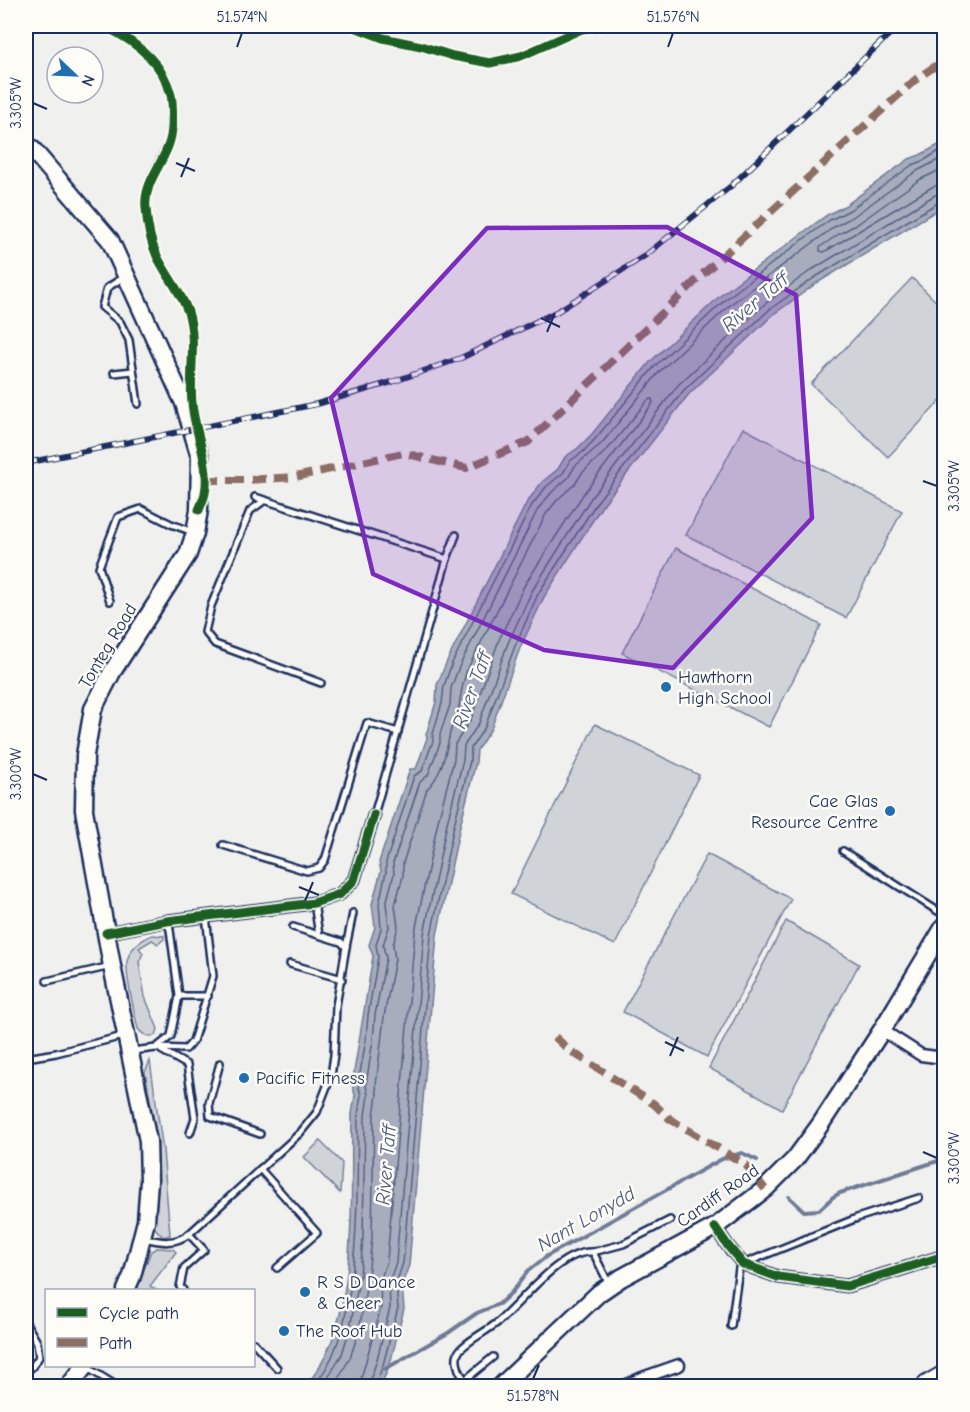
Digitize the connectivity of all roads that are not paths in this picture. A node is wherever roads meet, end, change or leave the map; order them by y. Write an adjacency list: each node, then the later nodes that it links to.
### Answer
1 (104, 26): 3 (lane)
2 (26, 144): 4 (main road, Tonteg Road)
3 (152, 176)
4 (127, 275): 5 (lane); 10 (main road, Tonteg Road)
5 (133, 371): 6 (lane); 7 (lane)
6 (114, 373)
7 (138, 404)
8 (255, 497): 9 (lane)
9 (265, 500): 12 (lane); 14 (lane)
10 (195, 533): 13 (lane); 26 (main road, Tonteg Road)
11 (456, 535): 12 (lane)
12 (447, 559): 15 (lane)
13 (110, 601)
14 (321, 683)
15 (398, 732): 16 (lane); 17 (lane)
16 (374, 815): 19 (street)
17 (223, 845)
18 (843, 851): 21 (lane)
19 (314, 903): 22 (street); 27 (lane)
20 (353, 913): 28 (lane)
21 (945, 915)
22 (206, 916): 23 (street); 34 (lane)
23 (167, 921): 26 (street); 33 (lane)
24 (293, 927): 27 (lane)
25 (945, 927): 35 (main road, Cardiff Road)
26 (106, 933): 30 (main road, Tonteg Road)
27 (319, 935): 28 (lane)
28 (346, 947): 31 (lane)
29 (290, 964): 31 (lane)
30 (112, 966): 32 (lane); 36 (main road, Tonteg Road)
31 (342, 979): 43 (lane)
32 (47, 981)
33 (179, 996): 34 (lane); 37 (lane)
34 (208, 996): 37 (lane)
35 (882, 1030): 39 (street); 46 (main road, Cardiff Road)
36 (127, 1044): 37 (lane); 38 (lane); 48 (main road, Tonteg Road)
37 (156, 1048): 41 (lane)
38 (26, 1058)
39 (945, 1058)
40 (220, 1063): 42 (lane)
41 (190, 1133)
42 (260, 1134)
43 (260, 1169): 47 (lane); 52 (lane)
44 (919, 1198): 51 (lane)
45 (670, 1220): 49 (lane)
46 (715, 1227): 51 (street); 53 (main road, Cardiff Road)
47 (189, 1234): 48 (lane); 55 (lane)
48 (142, 1238): 54 (main road, Tonteg Road)
49 (593, 1252): 53 (lane); 59 (lane)
50 (945, 1256): 51 (street)
51 (743, 1263): 57 (lane)
52 (278, 1269)
53 (610, 1286): 67 (main road, Cardiff Road)
54 (126, 1289)
55 (182, 1289)
56 (26, 1323): 64 (lane)
57 (731, 1326)
58 (255, 1344): 63 (lane)
59 (493, 1357)
60 (680, 1365): 66 (street)
61 (84, 1367): 68 (main road)
62 (87, 1367): 69 (lane)
63 (277, 1368)
64 (26, 1371)
65 (945, 1376): 71 (highway)
66 (645, 1382): 70 (street)
67 (506, 1385)
68 (69, 1386)
69 (117, 1386)
70 (625, 1386)
71 (927, 1386)

